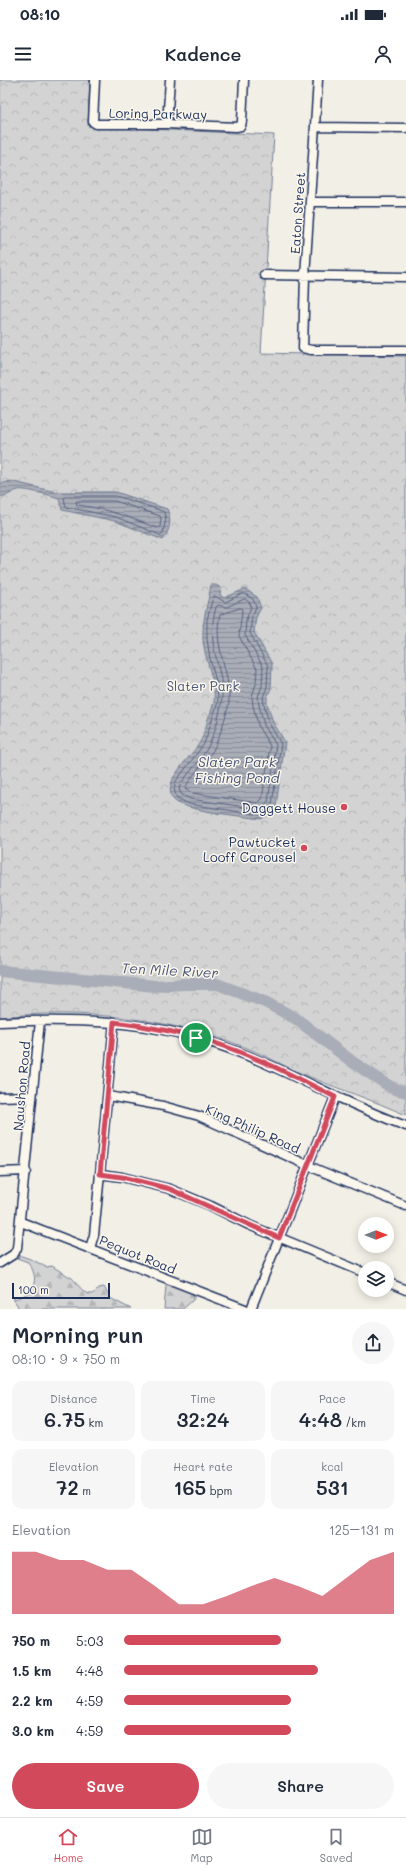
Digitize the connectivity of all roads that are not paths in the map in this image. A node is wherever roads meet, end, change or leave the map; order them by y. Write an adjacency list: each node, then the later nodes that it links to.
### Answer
1 (95, 80): 5 (street, Loring Parkway)
2 (170, 80): 5 (street)
3 (244, 80): 5 (street, Loring Parkway)
4 (318, 80): 6 (street, Eaton Street)
5 (167, 124)
6 (315, 127): 7 (street); 8 (street, Eaton Street)
7 (406, 128)
8 (310, 202): 9 (street); 11 (street, Eaton Street)
9 (406, 202)
10 (264, 275): 11 (street)
11 (305, 276): 12 (street); 13 (street, Eaton Street)
12 (406, 277)
13 (406, 350)
14 (40, 1021): 15 (street); 16 (street); 17 (street, Naushon Road)
15 (0, 1022)
16 (114, 1022): 18 (street); 20 (street)
17 (32, 1096): 19 (street); 23 (street, Naushon Road)
18 (108, 1096): 22 (street, King Philip Road); 25 (street)
19 (0, 1097)
20 (335, 1097): 21 (street); 22 (street)
21 (406, 1126)
22 (307, 1165): 26 (street, King Philip Road); 28 (street)
23 (26, 1171): 24 (street); 27 (street, Naushon Road)
24 (0, 1172)
25 (100, 1174): 28 (street); 29 (street)
26 (406, 1206)
27 (21, 1222): 29 (street, Pequot Road); 30 (street, Naushon Road)
28 (279, 1238): 31 (street); 35 (street)
29 (90, 1248): 34 (street, Pequot Road)
30 (0, 1263)
31 (358, 1270)
32 (394, 1285): 33 (street)
33 (406, 1290)
34 (245, 1309)
35 (251, 1309)

